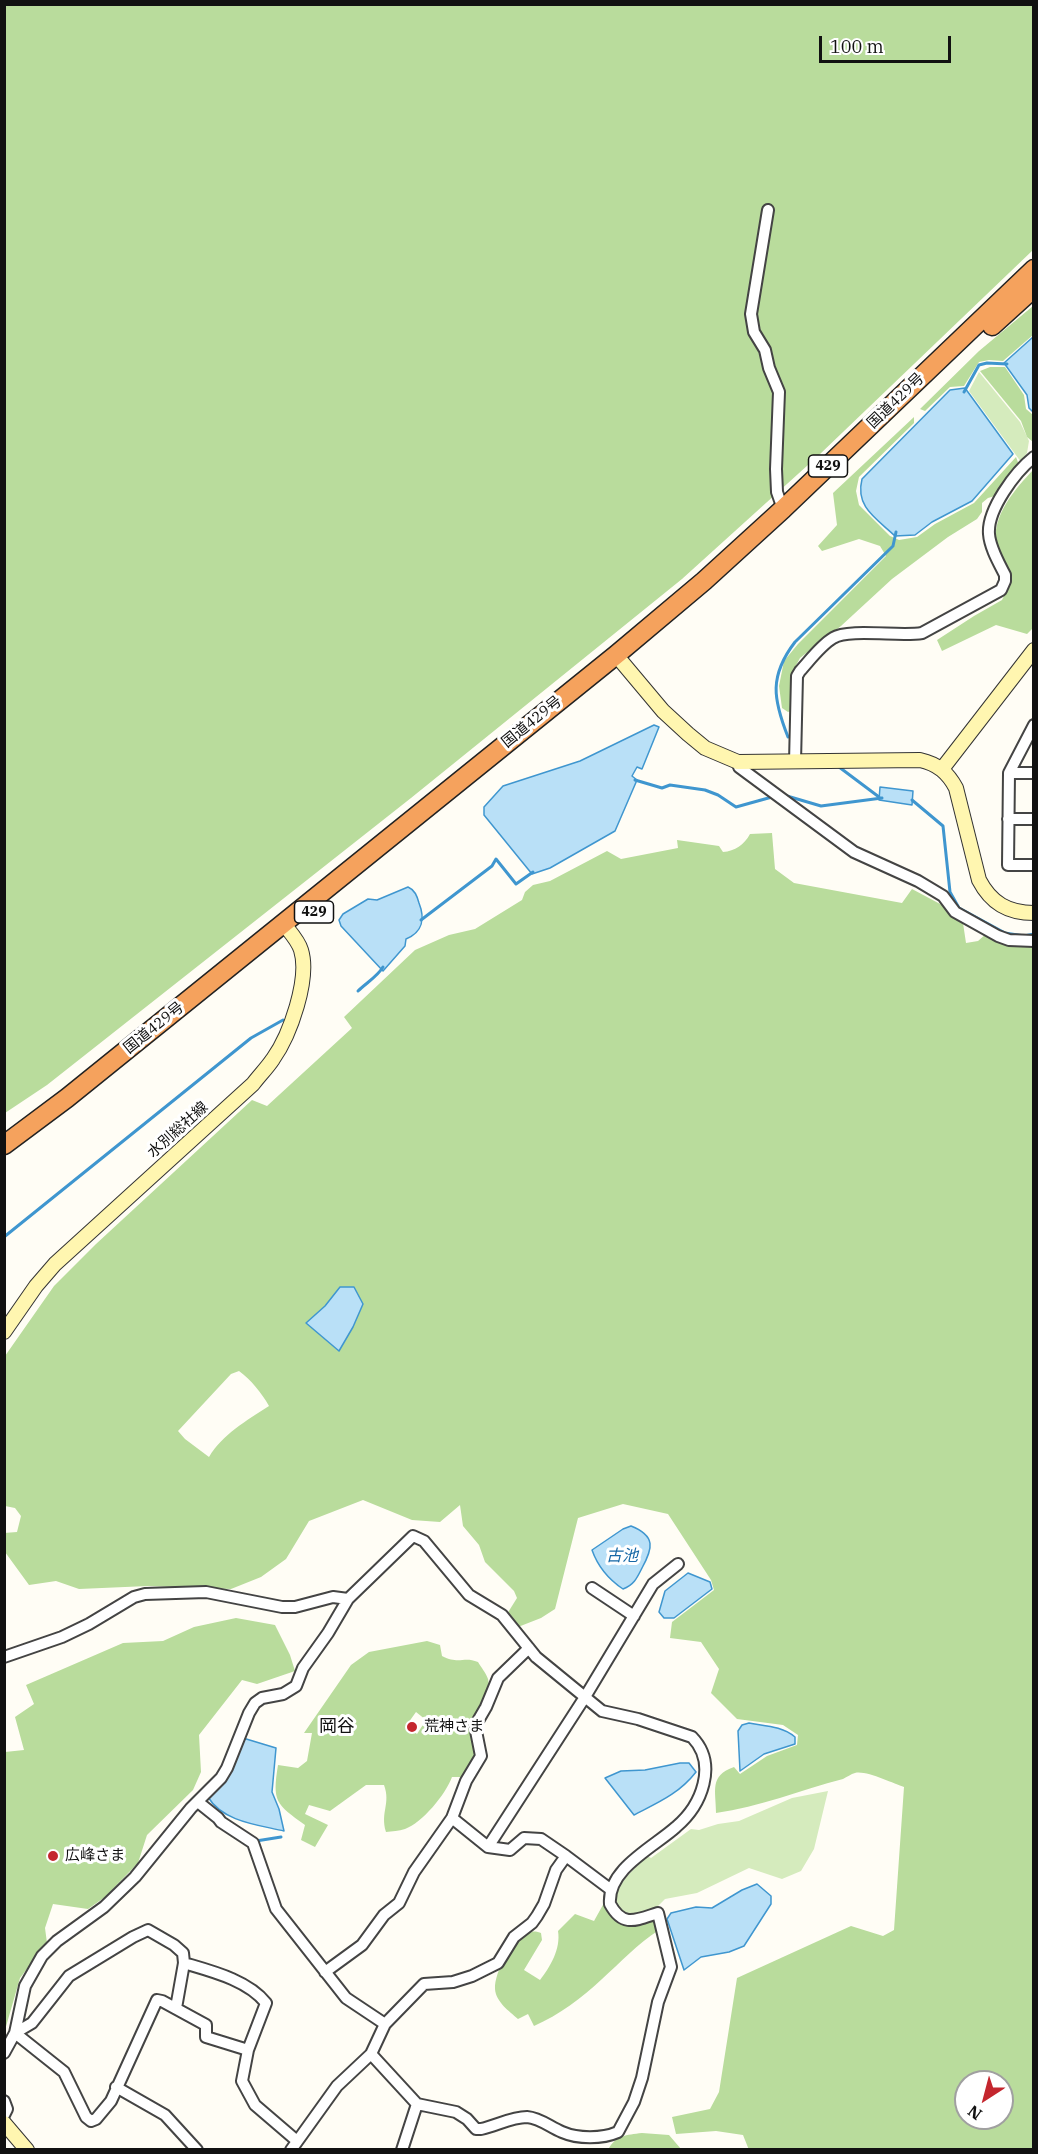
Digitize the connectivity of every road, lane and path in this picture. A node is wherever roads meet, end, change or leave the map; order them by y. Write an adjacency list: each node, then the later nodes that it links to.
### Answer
1 (768, 210): 4 (street)
2 (1032, 282): 4 (highway, 国道429号 / 429); 6 (highway, 国道429号 / 429)
3 (1034, 457): 9 (street)
4 (783, 509): 6 (highway, 国道429号 / 429)
5 (1034, 650): 10 (street)
6 (619, 660): 8 (street); 17 (highway, 国道429号 / 429)
7 (1034, 725): 11 (street)
8 (738, 762): 9 (street); 18 (street)
9 (795, 762): 10 (street)
10 (942, 769): 16 (street)
11 (1009, 773): 12 (street); 13 (street)
12 (1034, 773)
13 (1008, 819): 14 (street); 15 (street)
14 (1034, 819)
15 (1034, 865)
16 (1034, 913)
17 (286, 927): 19 (highway, 国道429号 / 429); 20 (highway, 国道429号 / 429); 21 (street, 水別総社線)
18 (1034, 941)
19 (4, 1145)
20 (4, 1158)
21 (4, 1332)
22 (678, 1564): 25 (street)
23 (592, 1588): 25 (street)
24 (348, 1599): 26 (street); 27 (street); 29 (street)
25 (634, 1616): 28 (street)
26 (529, 1648): 28 (street); 30 (street)
27 (4, 1657)
28 (585, 1697): 31 (street); 33 (street)
29 (198, 1802): 35 (street); 38 (street)
30 (452, 1818): 31 (street); 35 (street)
31 (488, 1848): 32 (street)
32 (566, 1856): 33 (street); 37 (street)
33 (610, 1888): 44 (street)
34 (184, 1963): 36 (street); 38 (street); 39 (street)
35 (325, 1972): 37 (street)
36 (176, 2008): 39 (street); 42 (street)
37 (386, 2023): 41 (street)
38 (15, 2033): 40 (street); 42 (street)
39 (248, 2050): 47 (street)
40 (4, 2054)
41 (371, 2054): 44 (street); 47 (street)
42 (116, 2087): 49 (street)
43 (4, 2101): 45 (street)
44 (417, 2104): 50 (street)
45 (4, 2115)
46 (4, 2123): 48 (street)
47 (294, 2145)
48 (27, 2150)
49 (197, 2150)
50 (402, 2150)

